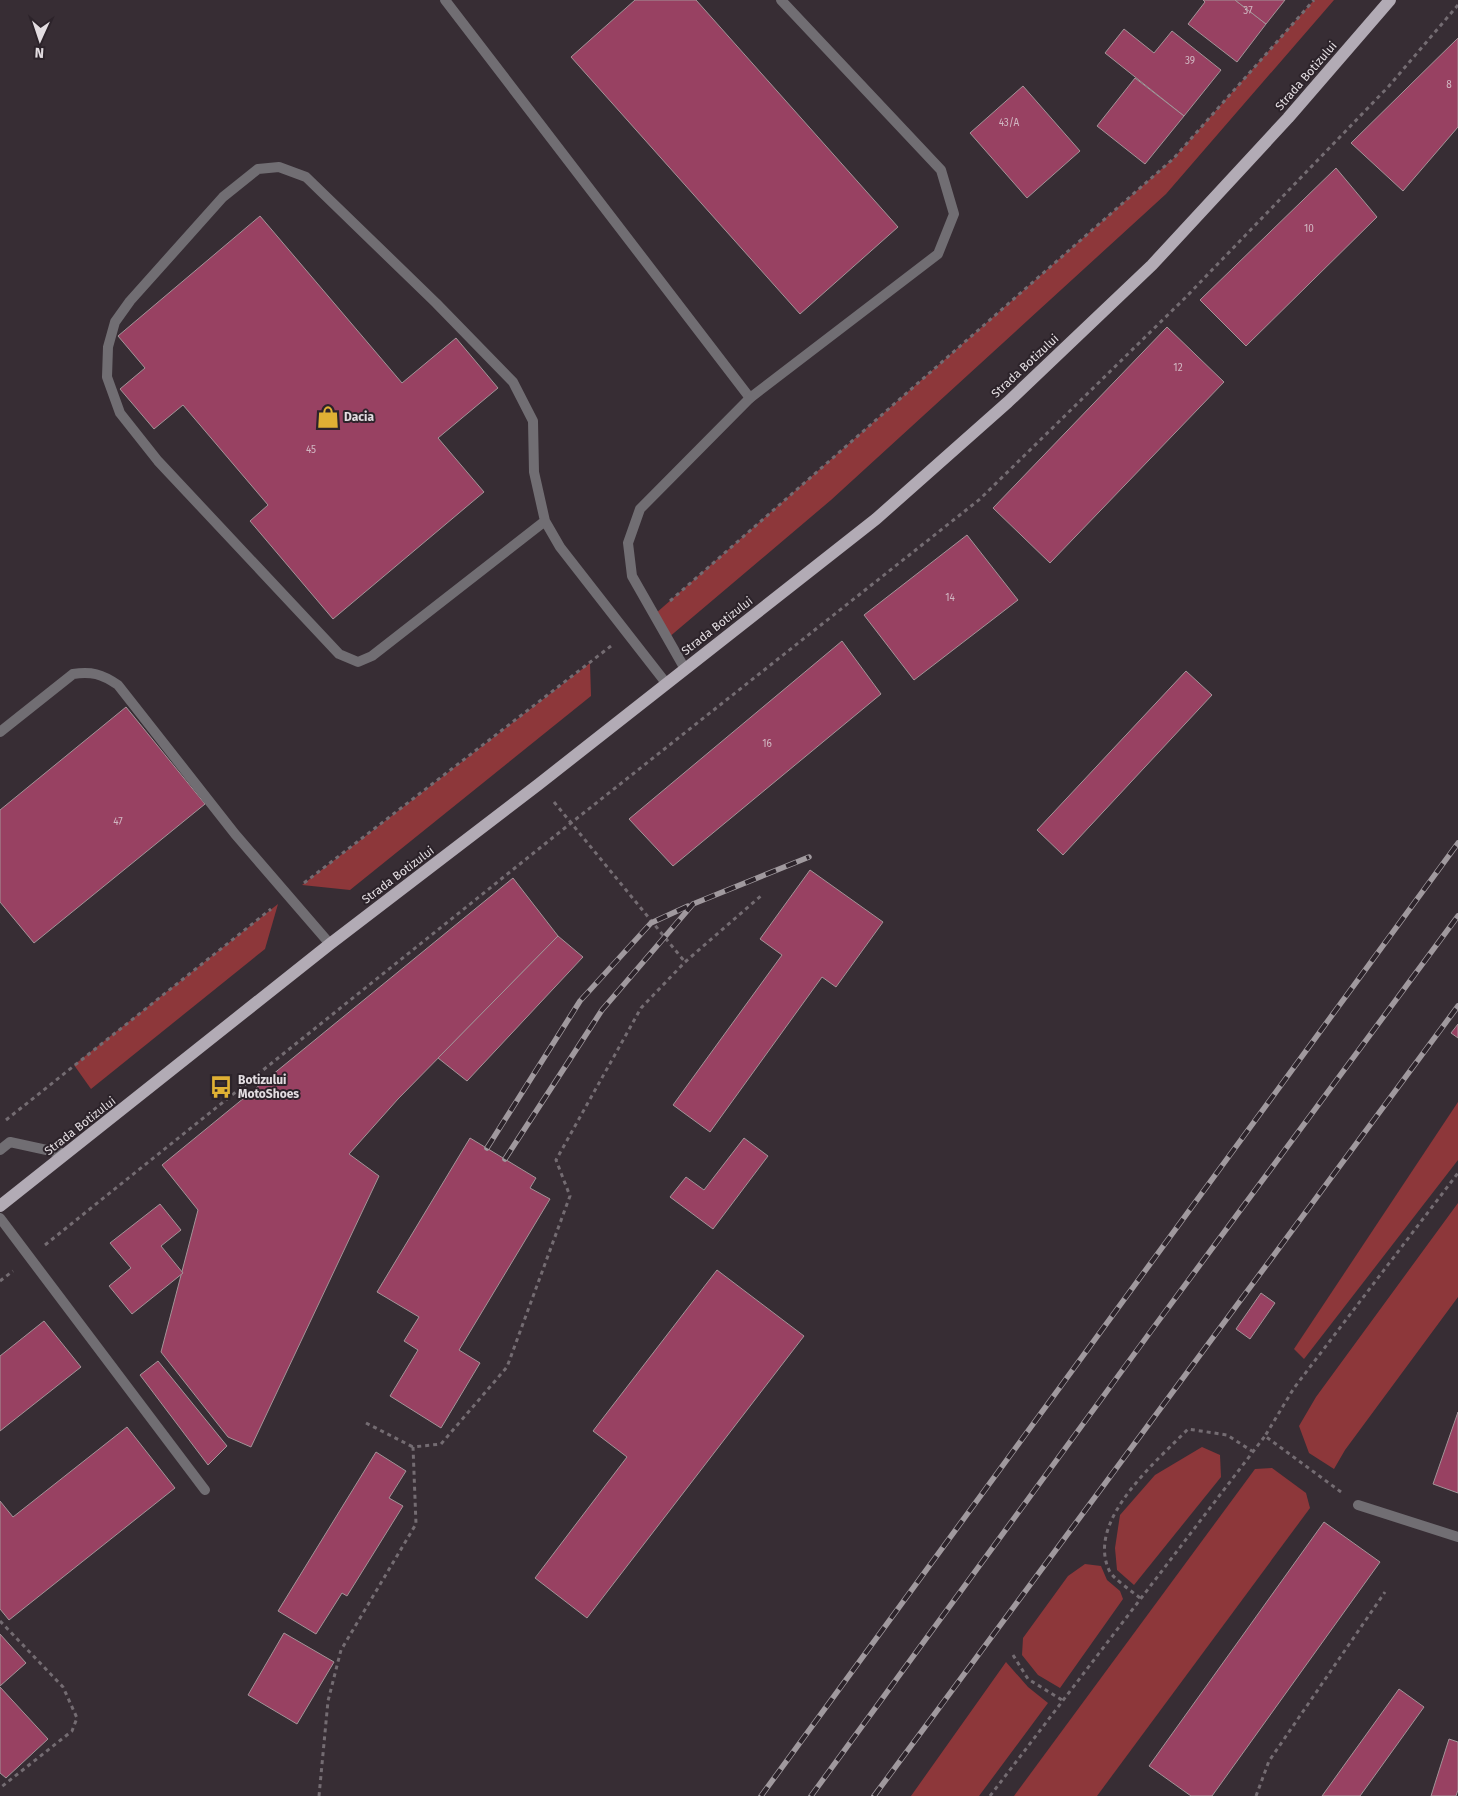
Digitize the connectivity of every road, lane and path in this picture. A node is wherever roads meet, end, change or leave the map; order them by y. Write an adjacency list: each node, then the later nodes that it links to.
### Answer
1 (445, 0): 6 (street)
2 (781, 0): 6 (street)
3 (1314, 0): 8 (path)
4 (1390, 0): 10 (main road, Strada Botizului)
5 (1458, 5): 13 (path)
6 (750, 398): 8 (street)
7 (545, 521): 7 (street); 9 (street)
8 (655, 614): 10 (street)
9 (627, 634): 11 (street); 14 (path)
10 (685, 669): 11 (main road, Strada Botizului)
11 (666, 684): 16 (main road, Strada Botizului)
12 (0, 732): 14 (street)
13 (571, 823): 17 (path); 24 (path)
14 (289, 894): 16 (street); 18 (path)
15 (762, 894): 17 (path)
16 (330, 944): 20 (main road, Strada Botizului)
17 (685, 962): 28 (path)
18 (0, 1125)
19 (0, 1150): 20 (street)
20 (65, 1154): 22 (main road, Strada Botizului)
21 (1458, 1173): 27 (path)
22 (0, 1206)
23 (0, 1218): 24 (street)
24 (29, 1258): 25 (path); 30 (street)
25 (0, 1281)
26 (366, 1423): 28 (path)
27 (1265, 1436): 29 (path); 31 (path)
28 (413, 1447): 39 (path)
29 (1252, 1451): 34 (path); 34 (path)
30 (205, 1490)
31 (1358, 1504): 32 (street)
32 (1458, 1537)
33 (1384, 1592): 41 (path)
34 (1140, 1598): 37 (path)
35 (0, 1620): 38 (path)
36 (1013, 1655): 37 (path)
37 (1062, 1700): 40 (path)
38 (0, 1788)
39 (319, 1796)
40 (990, 1796)
41 (1256, 1796)

